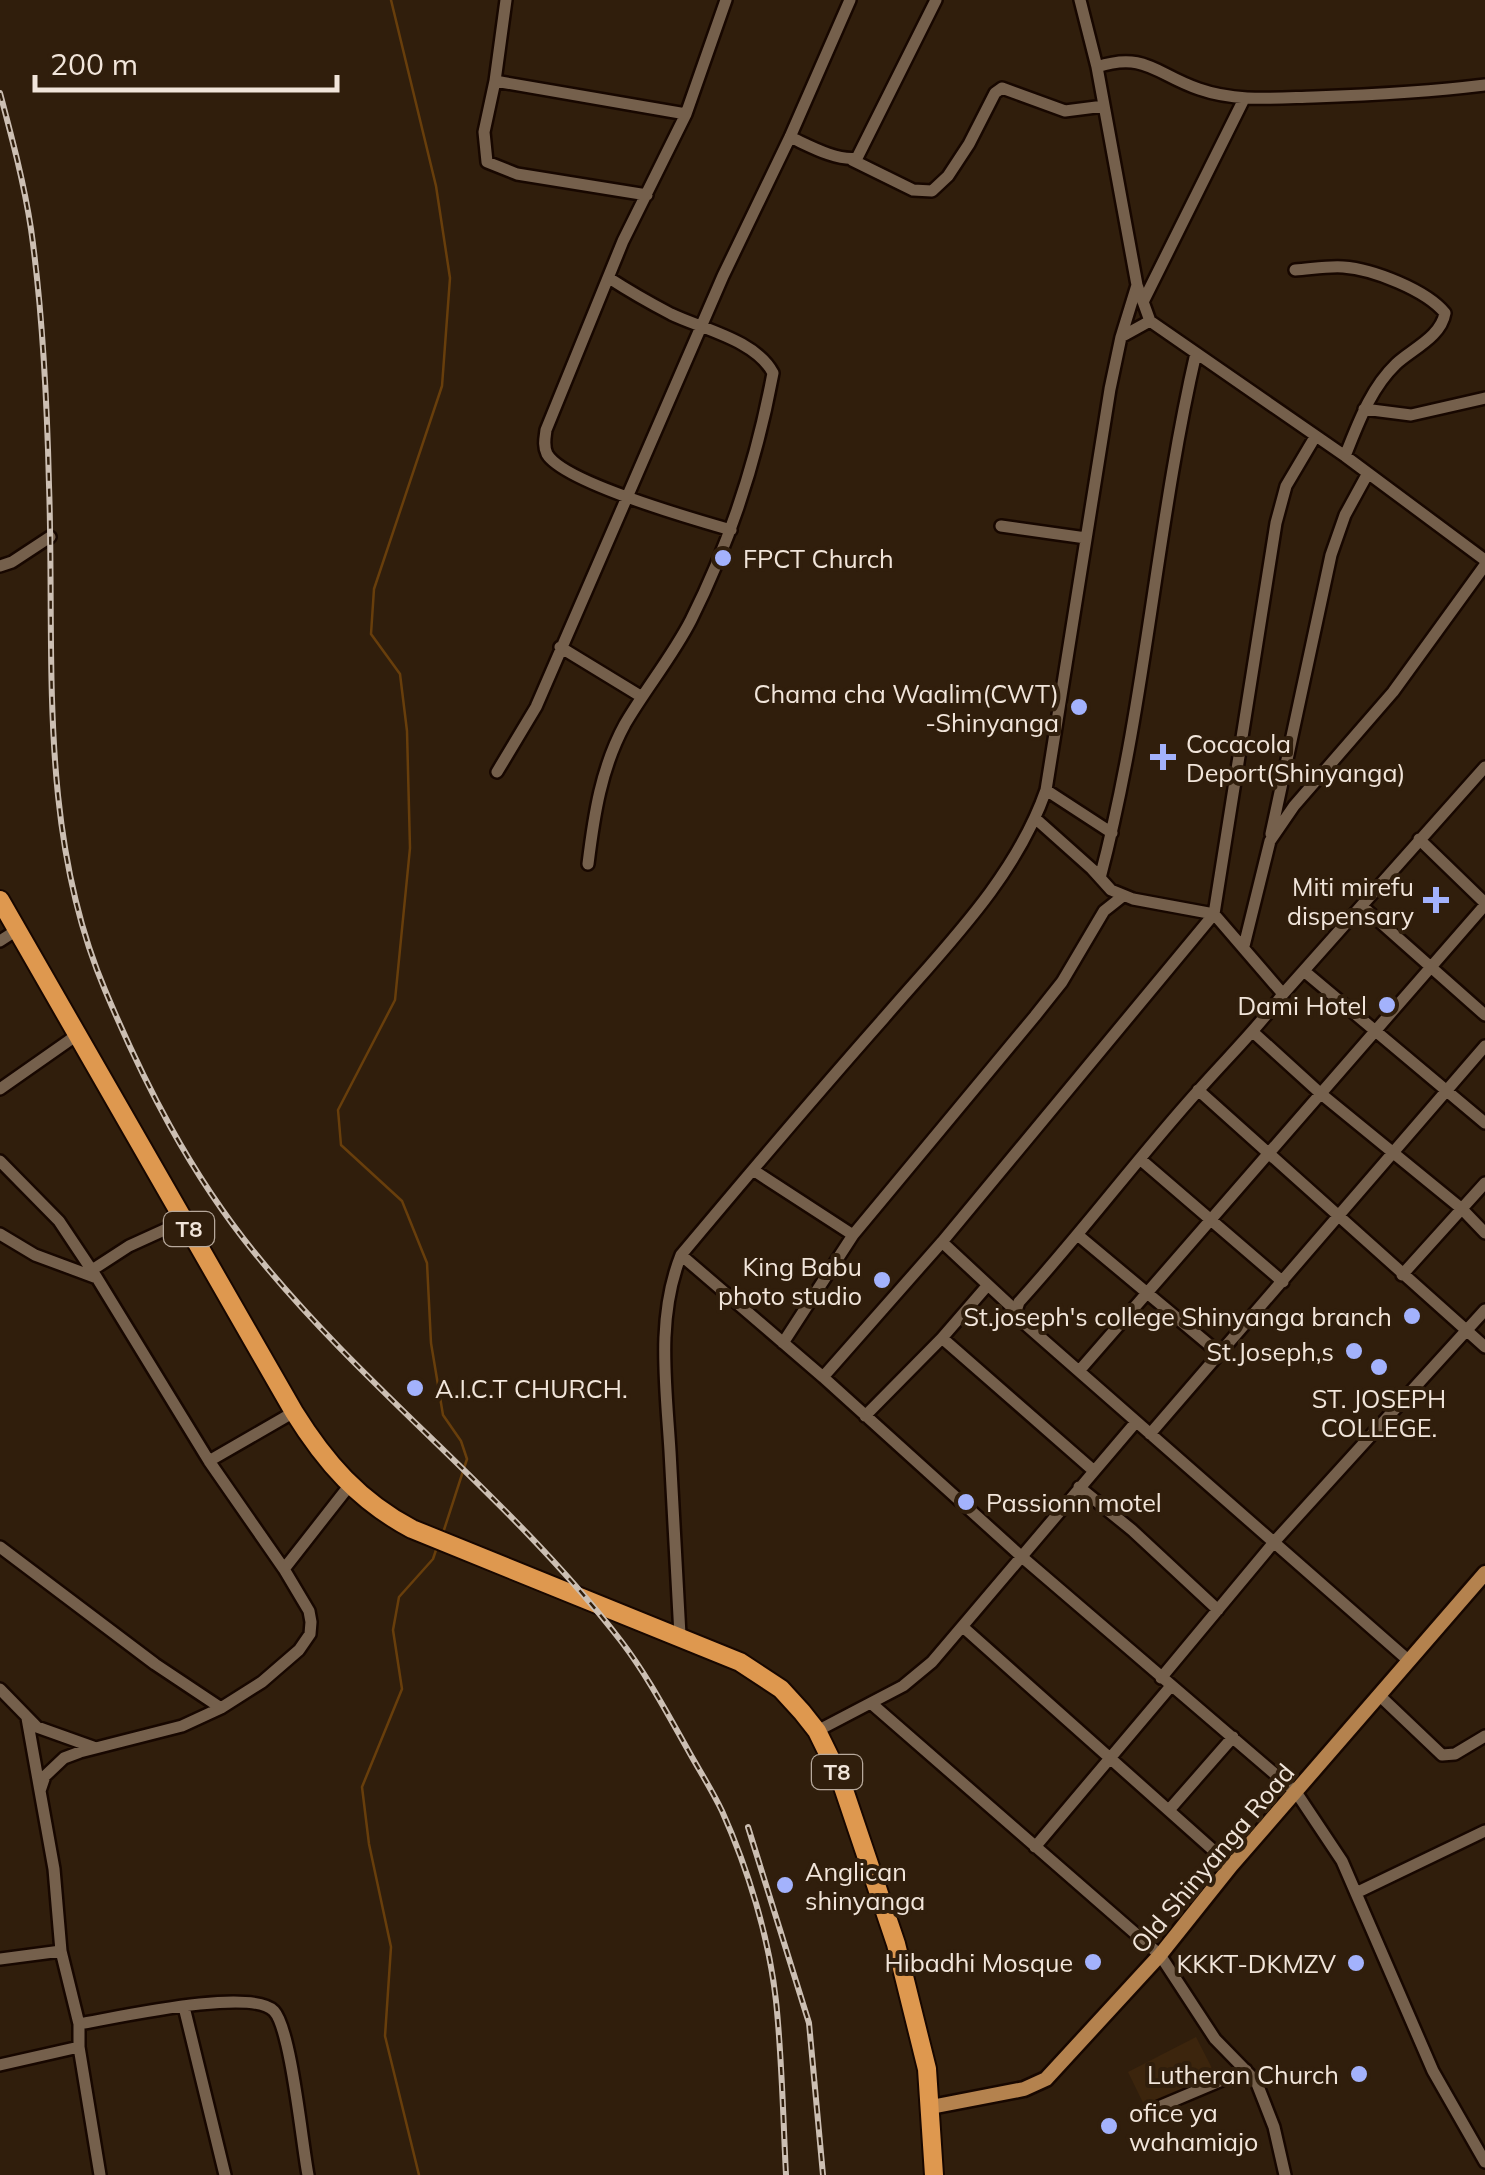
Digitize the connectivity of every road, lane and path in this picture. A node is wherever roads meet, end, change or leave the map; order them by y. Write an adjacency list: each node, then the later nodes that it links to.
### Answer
1 (506, 0): 7 (street)
2 (725, 0): 11 (street)
3 (850, 0): 12 (street)
4 (936, 0): 13 (street)
5 (1080, 0): 6 (street)
6 (1097, 67): 9 (street); 10 (street)
7 (495, 81): 11 (street); 14 (street)
8 (1485, 85): 9 (street)
9 (1244, 100): 18 (street)
10 (1104, 106): 13 (street); 17 (street)
11 (686, 114): 14 (street)
12 (790, 137): 13 (street); 20 (street)
13 (852, 160)
14 (647, 195): 16 (street)
15 (1295, 270): 24 (street)
16 (609, 278): 20 (street); 28 (street)
17 (1137, 285): 18 (street); 21 (street)
18 (1142, 302): 19 (street)
19 (1150, 320): 21 (street); 22 (street)
20 (702, 329): 28 (street); 30 (street)
21 (1121, 337): 32 (street)
22 (1196, 352): 25 (street); 43 (street)
23 (1485, 398): 24 (street)
24 (1364, 409): 26 (street)
25 (1315, 437): 26 (street); 52 (street)
26 (1346, 456): 27 (street)
27 (1368, 473): 33 (street); 45 (street)
28 (630, 497): 30 (street); 35 (street)
29 (1002, 526): 32 (street)
30 (731, 530): 36 (street)
31 (50, 537): 34 (street)
32 (1086, 538): 40 (street)
33 (1485, 562): 45 (street)
34 (0, 566)
35 (560, 647): 36 (street); 38 (street)
36 (642, 697): 46 (street)
37 (1485, 767): 39 (street)
38 (497, 772)
39 (1472, 781): 41 (street); 44 (street)
40 (1046, 790): 42 (street); 43 (street)
41 (1485, 792)
42 (1036, 818): 47 (street); 73 (street)
43 (1112, 833): 47 (street)
44 (1419, 839): 50 (street); 51 (street)
45 (1270, 841): 55 (street)
46 (588, 864)
47 (1100, 878): 48 (street)
48 (1123, 896): 52 (street); 81 (street)
49 (0, 900): 53 (highway, T8)
50 (1485, 904): 56 (street)
51 (1362, 906): 56 (street); 57 (street)
52 (1214, 914): 55 (street); 83 (street)
53 (17, 930): 54 (street); 62 (highway, T8)
54 (0, 941)
55 (1244, 946): 58 (street)
56 (1432, 967): 59 (street); 60 (street)
57 (1304, 971): 58 (street); 60 (street)
58 (1284, 994): 61 (street)
59 (1485, 1015)
60 (1374, 1031): 66 (street); 67 (street)
61 (1254, 1033): 65 (street); 67 (street)
62 (77, 1034): 64 (street); 78 (highway, T8)
63 (1485, 1046): 66 (street)
64 (0, 1089)
65 (1198, 1090): 70 (street); 71 (street)
66 (1447, 1091): 68 (street); 69 (street)
67 (1320, 1093): 69 (street); 70 (street)
68 (1485, 1123)
69 (1393, 1152): 75 (street); 76 (street)
70 (1266, 1154): 76 (street); 77 (street)
71 (1140, 1160): 77 (street); 82 (street)
72 (0, 1161): 85 (street)
73 (752, 1170): 81 (street); 84 (street)
74 (1485, 1183): 75 (street)
75 (1462, 1209): 79 (street); 86 (street)
76 (1338, 1218): 86 (street); 87 (street)
77 (1212, 1220): 87 (street); 89 (street)
78 (184, 1221): 85 (street); 99 (highway, T8)
79 (1485, 1233)
80 (0, 1234): 85 (street)
81 (853, 1235): 94 (street)
82 (1079, 1236): 89 (street); 91 (street)
83 (942, 1242): 88 (street); 98 (street)
84 (681, 1255): 94 (street); 114 (street)
85 (95, 1274): 103 (street)
86 (1402, 1274): 92 (street)
87 (1283, 1282): 96 (street)
88 (987, 1286): 91 (street); 93 (street)
89 (1149, 1292): 96 (street); 97 (street)
90 (1485, 1310): 92 (street)
91 (1016, 1312): 97 (street)
92 (1467, 1331): 95 (street); 107 (street)
93 (942, 1338): 100 (street); 104 (street)
94 (783, 1343): 98 (street)
95 (1485, 1347)
96 (1219, 1354): 102 (street)
97 (1079, 1371): 101 (street)
98 (823, 1377): 100 (street)
99 (294, 1412): 103 (street); 105 (highway, T8)
100 (865, 1416): 109 (street)
101 (1136, 1422): 102 (street); 104 (street)
102 (1150, 1434): 107 (street)
103 (209, 1461): 110 (street)
104 (1094, 1471): 106 (street)
105 (349, 1486): 110 (street); 114 (highway, T8)
106 (1079, 1488): 109 (street); 112 (street)
107 (1276, 1541): 112 (street); 115 (street)
108 (0, 1547): 120 (street)
109 (1022, 1557): 113 (street); 116 (street)
110 (284, 1569): 120 (street)
111 (1485, 1573): 115 (main road, Old Shinyanga Road)
112 (1218, 1610): 116 (street)
113 (963, 1627): 119 (street); 126 (street)
114 (680, 1635): 122 (highway, T8)
115 (1408, 1660): 118 (main road, Old Shinyanga Road)
116 (1166, 1682): 124 (street); 126 (street)
117 (0, 1689): 121 (street)
118 (1380, 1696): 123 (street); 128 (main road, Old Shinyanga Road)
119 (872, 1704): 122 (street); 131 (street)
120 (222, 1708): 125 (street)
121 (27, 1718): 125 (street); 127 (street)
122 (817, 1731): 142 (highway, T8)
123 (1485, 1736)
124 (1233, 1737): 128 (street); 129 (street)
125 (93, 1747): 127 (street)
126 (1111, 1758): 129 (street); 131 (street)
127 (40, 1792): 134 (street)
128 (1296, 1792): 132 (main road, Old Shinyanga Road); 133 (street)
129 (1168, 1810): 132 (street)
130 (1485, 1831): 133 (street)
131 (1035, 1847): 135 (street)
132 (1231, 1866): 135 (main road, Old Shinyanga Road)
133 (1358, 1892): 144 (street)
134 (61, 1951): 136 (street); 138 (street)
135 (1160, 1955): 141 (street); 142 (main road, Old Shinyanga Road)
136 (0, 1959)
137 (184, 2007): 138 (street); 146 (street); 147 (street)
138 (79, 2024): 139 (street)
139 (79, 2047): 140 (street); 145 (street)
140 (0, 2065)
141 (1246, 2070): 143 (street); 149 (street)
142 (932, 2107): 148 (highway, T8)
143 (1156, 2108)
144 (1485, 2162)
145 (100, 2175)
146 (225, 2175)
147 (308, 2175)
148 (934, 2175)
149 (1285, 2175)

